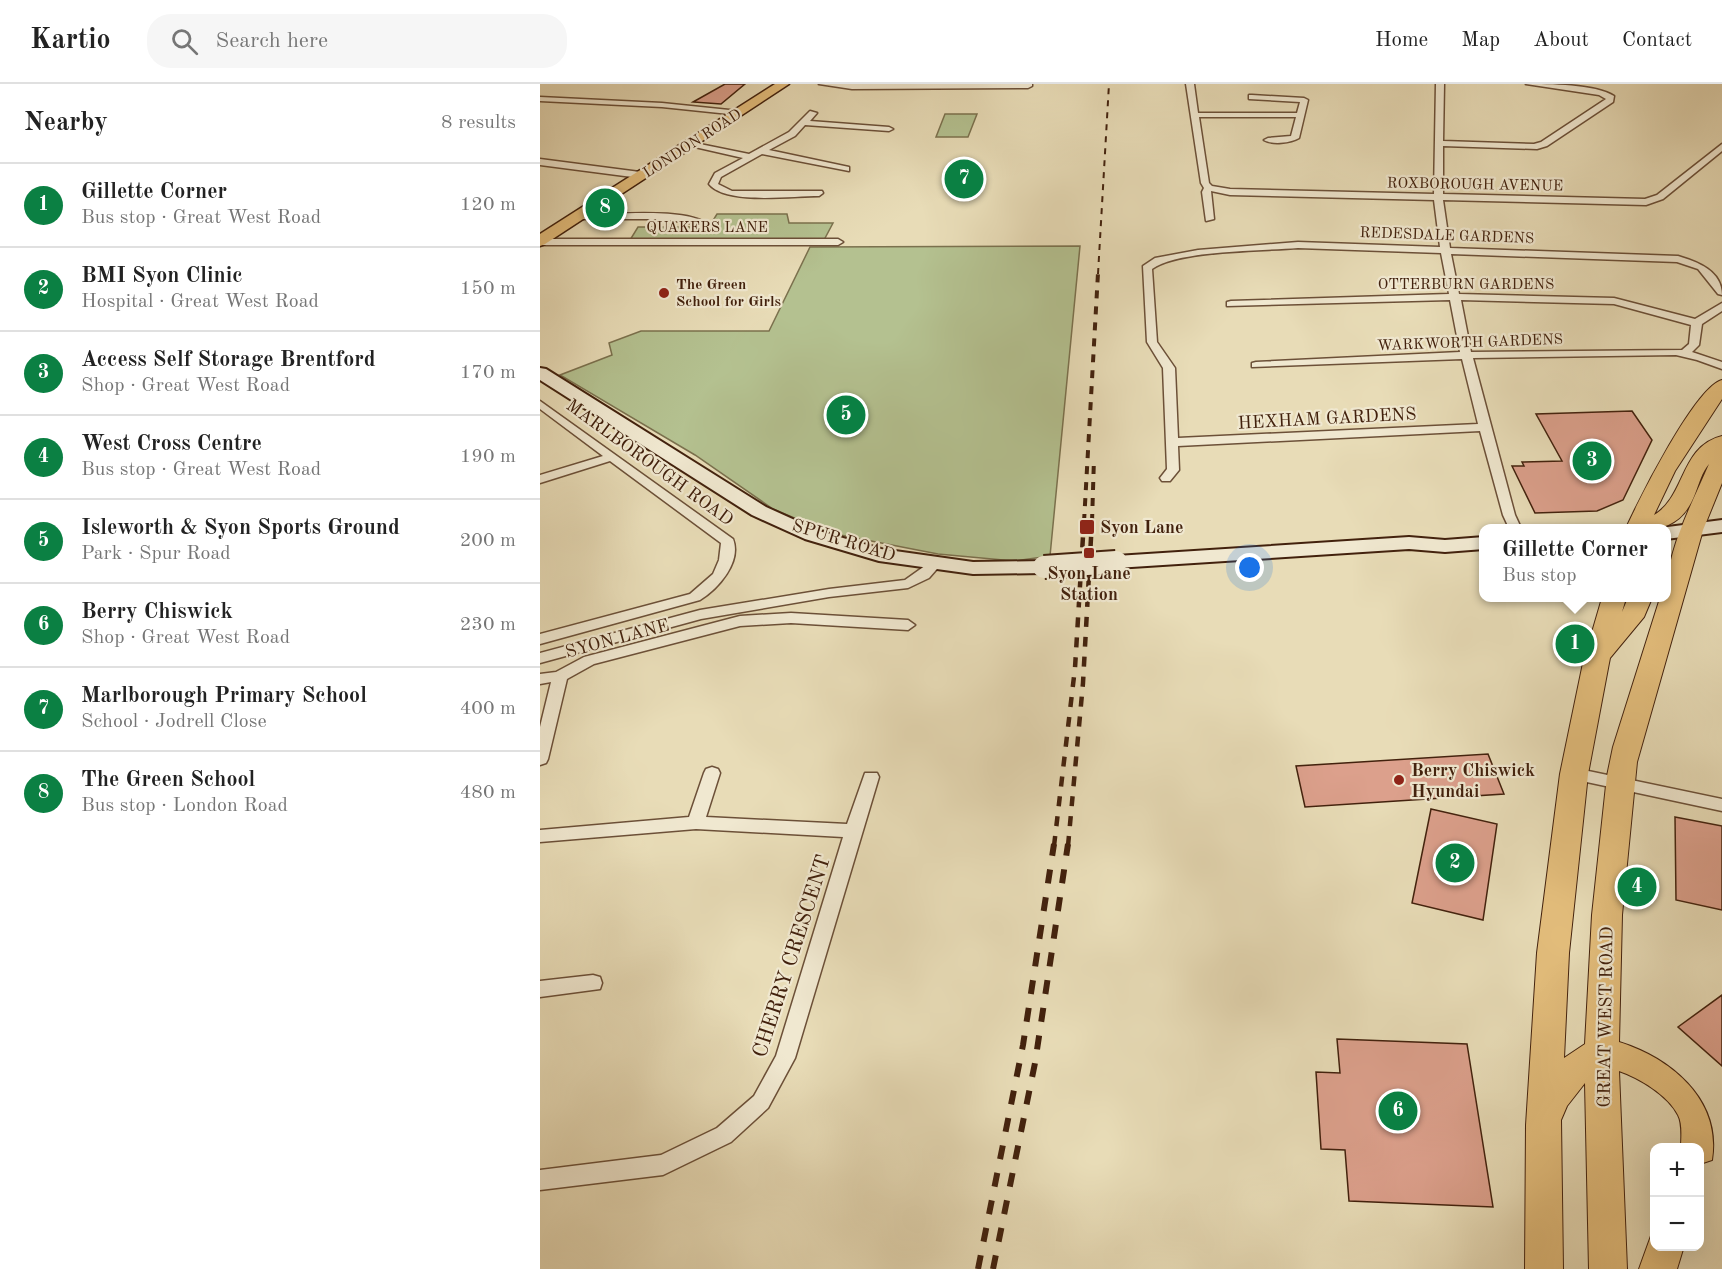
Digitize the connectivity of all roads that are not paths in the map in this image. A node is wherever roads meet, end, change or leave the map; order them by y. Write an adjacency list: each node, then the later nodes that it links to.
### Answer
1 (783, 84): 10 (main road, LONDON ROAD)
2 (823, 84): 6 (street)
3 (1190, 84): 12 (street)
4 (1440, 84): 17 (street)
5 (1530, 84): 17 (street)
6 (1028, 85): 8 (street)
7 (1252, 97): 13 (street)
8 (1028, 98)
9 (540, 99): 10 (street)
10 (739, 113): 18 (main road, LONDON ROAD)
11 (813, 113): 14 (street)
12 (1193, 115): 13 (street); 25 (street)
13 (1300, 115): 16 (street)
14 (805, 123): 15 (street); 20 (street)
15 (888, 129)
16 (1268, 140)
17 (1440, 143): 27 (street)
18 (690, 146): 21 (street); 24 (main road, LONDON ROAD)
19 (1722, 147): 27 (street, ROXBOROUGH AVENUE)
20 (764, 152): 21 (street); 23 (street)
21 (752, 157): 26 (street)
22 (540, 162): 24 (street)
23 (846, 169)
24 (640, 176): 28 (main road, LONDON ROAD)
25 (1209, 188): 27 (street, ROXBOROUGH AVENUE); 29 (street)
26 (819, 193)
27 (1438, 196): 33 (street)
28 (578, 217): 30 (street); 31 (main road, LONDON ROAD)
29 (1209, 219)
30 (704, 225)
31 (540, 242): 32 (street, QUAKERS LANE)
32 (838, 242)
33 (1446, 250): 34 (street, REDESDALE GARDENS); 35 (street); 47 (street, REDESDALE GARDENS)
34 (1722, 292)
35 (1456, 297): 36 (street, OTTERBURN GARDENS); 38 (street, OTTERBURN GARDENS); 40 (street)
36 (1231, 304)
37 (1722, 306): 38 (street)
38 (1697, 323): 39 (street)
39 (1685, 353): 40 (street, WARKWORTH GARDENS); 42 (street, WARKWORTH GARDENS)
40 (1467, 355): 41 (street, WARKWORTH GARDENS); 46 (street)
41 (1256, 365)
42 (1722, 366)
43 (540, 373): 63 (main road, SPUR ROAD)
44 (1722, 386): 54 (highway)
45 (540, 404): 49 (street, MARLBOROUGH ROAD)
46 (1483, 427): 47 (street, HEXHAM GARDENS); 53 (street)
47 (1173, 442): 51 (street)
48 (1722, 442): 55 (highway)
49 (611, 457): 52 (street); 69 (street, MARLBOROUGH ROAD)
50 (1722, 457): 58 (highway, GREAT WEST ROAD)
51 (1166, 478)
52 (540, 479)
53 (1513, 524)
54 (1639, 524)
55 (1655, 524)
56 (1722, 526): 58 (main road)
57 (1479, 530): 60 (main road)
58 (1692, 530): 59 (main road); 62 (highway); 64 (highway, GREAT WEST ROAD)
59 (1671, 532)
60 (1409, 543): 61 (main road); 63 (main road, SPUR ROAD, bridge)
61 (1479, 543)
62 (1671, 544)
63 (936, 562): 71 (street, SYON LANE)
64 (1671, 599)
65 (1613, 602): 70 (highway)
66 (1638, 602): 70 (highway)
67 (1670, 602): 78 (highway, GREAT WEST ROAD)
68 (908, 625): 72 (street)
69 (540, 639)
70 (1598, 657): 76 (highway)
71 (540, 658)
72 (560, 676): 73 (street); 74 (street)
73 (540, 679)
74 (540, 759)
75 (712, 773): 80 (street)
76 (1574, 774): 78 (street); 86 (highway)
77 (871, 777): 81 (street, CHERRY CRESCENT)
78 (1619, 783): 79 (street); 85 (highway, GREAT WEST ROAD)
79 (1722, 805)
80 (696, 823): 81 (street, CHERRY CRESCENT); 82 (street, CHERRY CRESCENT)
81 (853, 831): 88 (street, CHERRY CRESCENT)
82 (540, 836)
83 (593, 983): 84 (street)
84 (540, 989)
85 (1602, 1054): 86 (highway); 87 (highway); 91 (highway, GREAT WEST ROAD)
86 (1543, 1125): 90 (highway)
87 (1699, 1143)
88 (540, 1180)
89 (1663, 1251): 92 (highway)
90 (1544, 1269)
91 (1608, 1269)
92 (1658, 1269)

